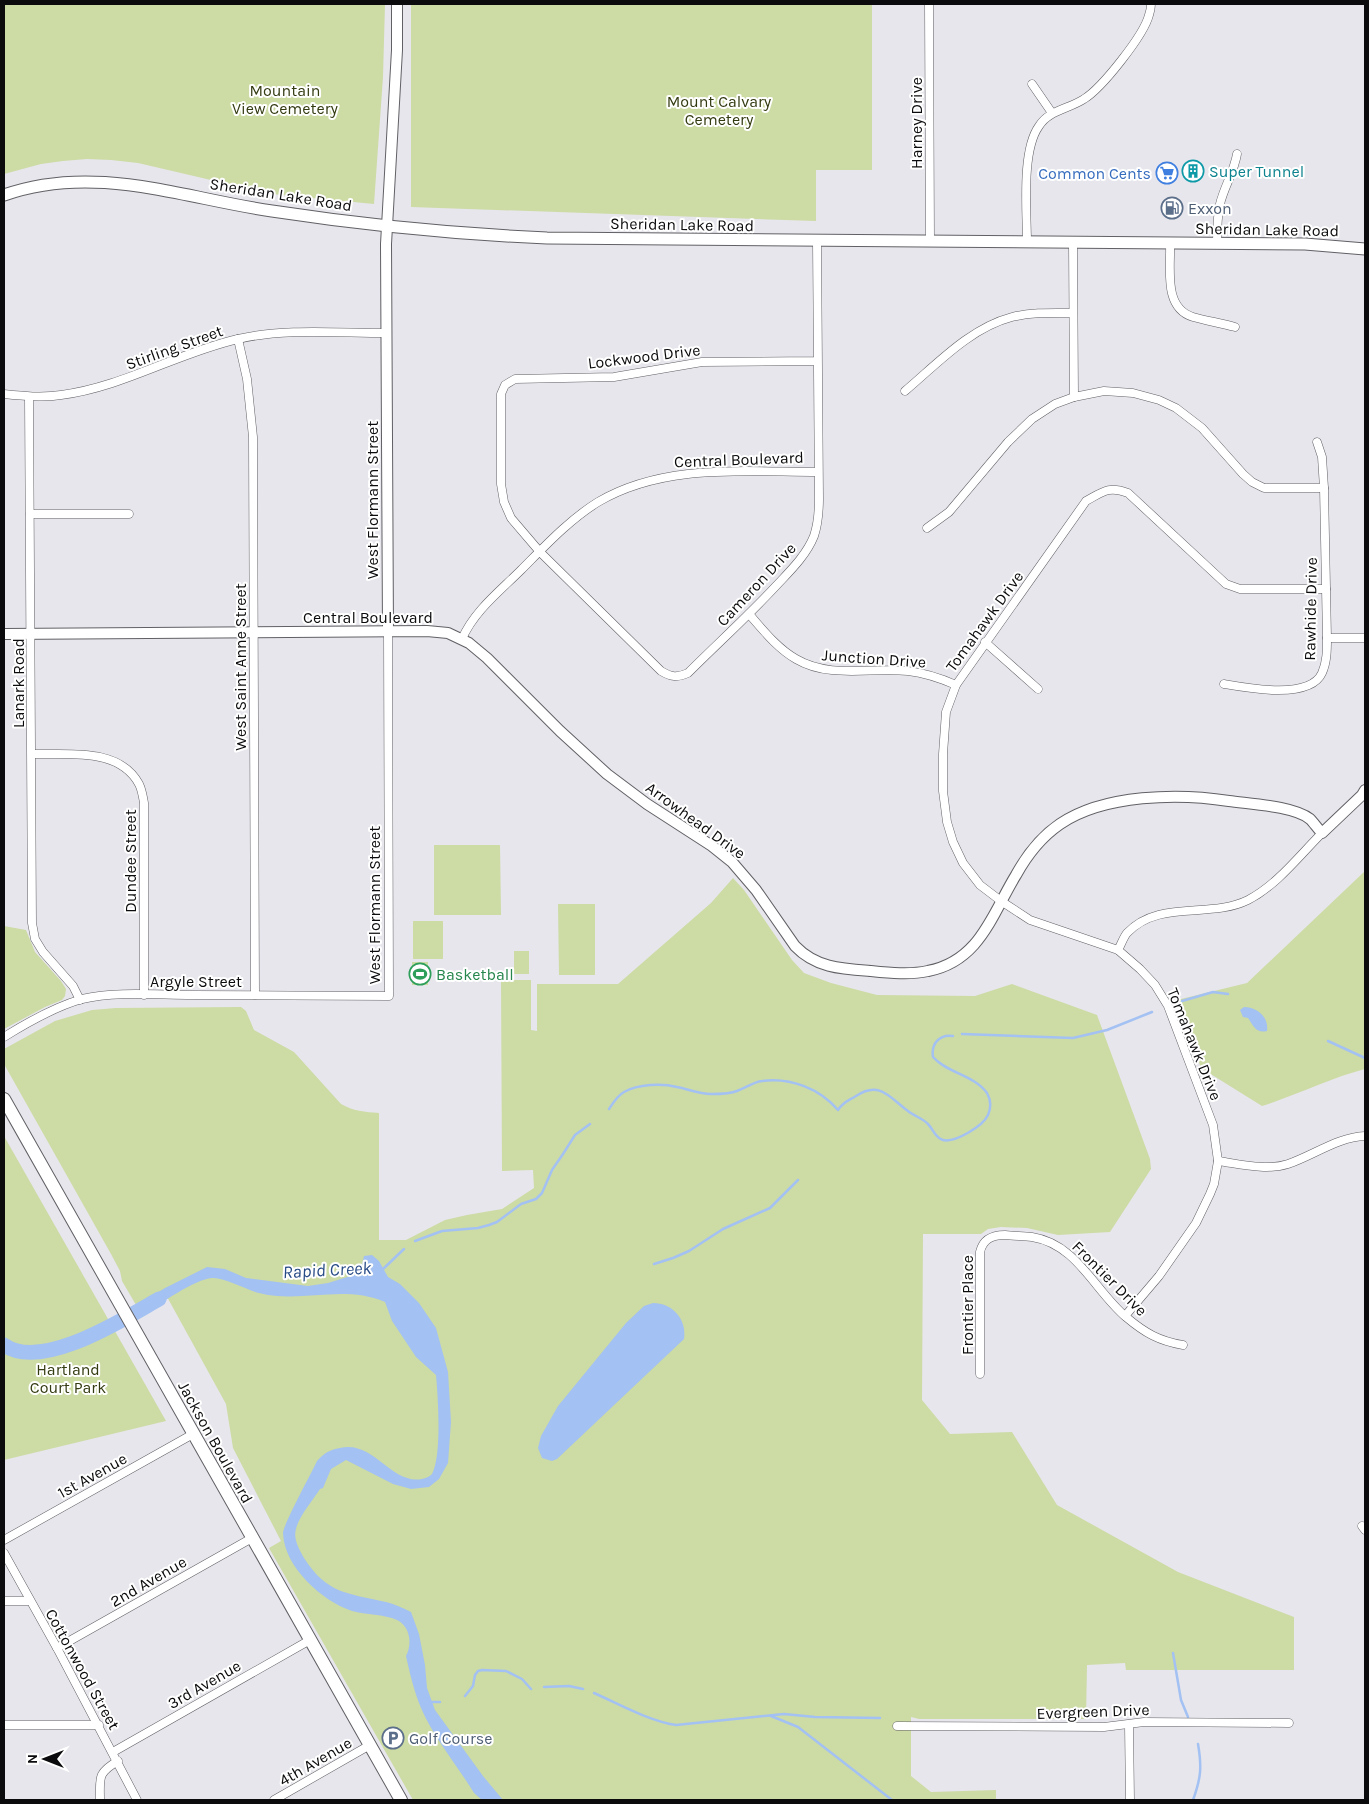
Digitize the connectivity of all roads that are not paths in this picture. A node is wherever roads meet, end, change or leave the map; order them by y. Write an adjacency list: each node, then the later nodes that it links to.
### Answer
1 (397, 4): 8 (street, West Flormann Street)
2 (929, 4): 10 (street, Harney Drive)
3 (1151, 4): 5 (street)
4 (1032, 84): 5 (street)
5 (1052, 113): 11 (street)
6 (1237, 154): 14 (street)
7 (4, 195): 8 (main road, Sheridan Lake Road)
8 (386, 226): 9 (main road, Sheridan Lake Road); 18 (street, West Flormann Street)
9 (818, 241): 10 (main road, Sheridan Lake Road); 20 (street, Cameron Drive)
10 (930, 242): 11 (main road, Sheridan Lake Road)
11 (1026, 243): 12 (main road, Sheridan Lake Road)
12 (1073, 243): 13 (main road, Sheridan Lake Road); 16 (street)
13 (1170, 244): 14 (main road, Sheridan Lake Road); 17 (street)
14 (1217, 244): 15 (main road, Sheridan Lake Road)
15 (1365, 249)
16 (1073, 312): 21 (street); 24 (street)
17 (1235, 327)
18 (386, 333): 19 (street, Stirling Street); 35 (street, West Flormann Street)
19 (238, 339): 23 (street, Stirling Street); 34 (street, West Saint Anne Street)
20 (817, 361): 26 (street, Cameron Drive); 31 (street, Lockwood Drive)
21 (905, 391)
22 (4, 394): 23 (street, Stirling Street)
23 (29, 397): 28 (street, Lanark Road)
24 (1074, 397): 27 (street); 30 (street)
25 (1317, 442): 27 (street, Rawhide Drive)
26 (818, 472): 31 (street, Central Boulevard); 33 (street, Cameron Drive)
27 (1324, 488): 32 (street, Rawhide Drive)
28 (30, 514): 29 (street); 36 (street, Lanark Road)
29 (129, 514)
30 (927, 528)
31 (540, 552): 33 (street, Cameron Drive); 40 (street, Central Boulevard)
32 (1326, 589): 38 (street, Rawhide Drive); 41 (street, Tomahawk Drive)
33 (749, 614): 43 (street, Junction Drive)
34 (253, 632): 35 (street, Central Boulevard); 36 (street, Central Boulevard); 51 (street, West Saint Anne Street)
35 (388, 632): 40 (street, Central Boulevard); 52 (street, West Flormann Street)
36 (31, 633): 37 (street, Central Boulevard); 45 (street, Lanark Road)
37 (4, 634)
38 (1327, 638): 39 (street); 42 (street, Rawhide Drive)
39 (1365, 638)
40 (462, 639): 48 (street, Arrowhead Drive)
41 (985, 642): 43 (street, Tomahawk Drive); 44 (street)
42 (1224, 684)
43 (956, 685): 48 (street, Tomahawk Drive)
44 (1038, 689)
45 (32, 754): 50 (street, Dundee Street); 53 (street, Lanark Road)
46 (1365, 790): 47 (street)
47 (1322, 833): 48 (street, Arrowhead Drive); 49 (street)
48 (1001, 902): 49 (street, Tomahawk Drive)
49 (1118, 950): 57 (street, Tomahawk Drive)
50 (144, 995): 51 (street, Argyle Street); 53 (street, Argyle Street)
51 (255, 995): 52 (street, Argyle Street)
52 (389, 996)
53 (80, 1000): 54 (street, Argyle Street)
54 (4, 1037)
55 (4, 1099): 62 (main road, Jackson Boulevard)
56 (1365, 1136): 57 (street)
57 (1218, 1162): 59 (street, Tomahawk Drive)
58 (987, 1239): 59 (street, Frontier Drive); 61 (street, Frontier Place)
59 (1125, 1316): 60 (street, Frontier Drive)
60 (1184, 1345)
61 (980, 1374)
62 (193, 1434): 63 (main road, Jackson Boulevard); 64 (street, 1st Avenue)
63 (252, 1538): 68 (main road, Jackson Boulevard); 69 (street, 2nd Avenue)
64 (4, 1540)
65 (4, 1552): 67 (street, Cottonwood Street)
66 (4, 1601): 67 (street)
67 (30, 1601): 69 (street, Cottonwood Street)
68 (310, 1640): 75 (main road, Jackson Boulevard); 76 (street, 3rd Avenue)
69 (57, 1648): 73 (street, Cottonwood Street)
70 (1290, 1723): 71 (street, Evergreen Drive)
71 (1129, 1724): 74 (street, Evergreen Drive); 82 (street)
72 (4, 1725): 73 (street)
73 (99, 1725): 76 (street, Cottonwood Street)
74 (897, 1726)
75 (370, 1745): 80 (street, 4th Avenue); 81 (main road, Jackson Boulevard)
76 (112, 1752): 77 (street, Cottonwood Street)
77 (118, 1761): 78 (street); 79 (street, Cottonwood Street)
78 (100, 1800)
79 (137, 1800)
80 (274, 1800)
81 (401, 1800)
82 (1130, 1800)

